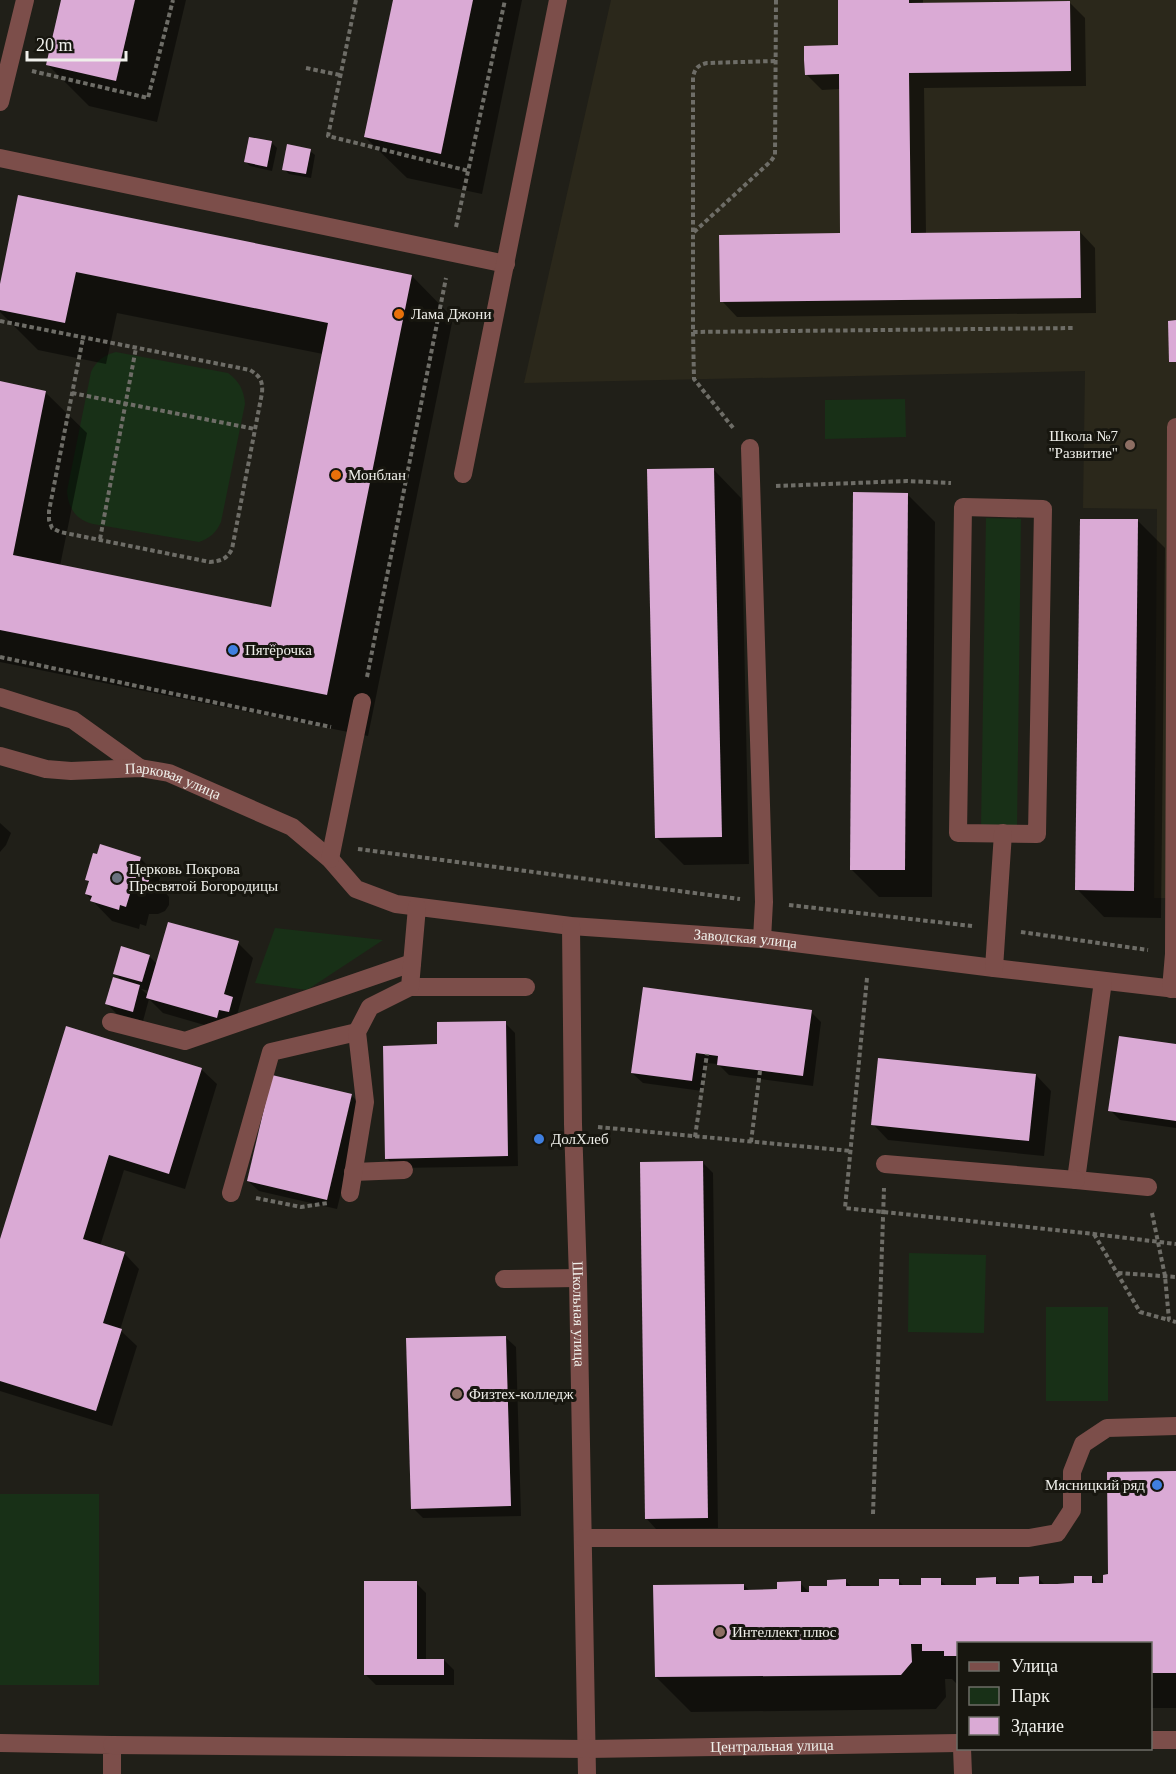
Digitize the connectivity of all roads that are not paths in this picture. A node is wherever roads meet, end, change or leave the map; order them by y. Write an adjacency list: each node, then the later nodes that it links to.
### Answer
1 (25, 0): 3 (street)
2 (558, 0): 5 (street)
3 (0, 102)
4 (0, 158): 5 (street)
5 (506, 264): 8 (street)
6 (1176, 427): 23 (street)
7 (750, 448): 17 (street)
8 (463, 474)
9 (0, 697): 12 (street)
10 (363, 702): 14 (street)
11 (0, 756): 12 (street, Парковая улица)
12 (140, 768): 14 (street, Парковая улица)
13 (1003, 833): 13 (street); 19 (street)
14 (330, 859): 15 (street, Заводская улица)
15 (417, 907): 16 (street, Заводская улица); 18 (street)
16 (571, 926): 17 (street, Заводская улица); 33 (street, Школьная улица)
17 (762, 939): 19 (street, Заводская улица)
18 (412, 963): 21 (street); 24 (street)
19 (994, 968): 20 (street, Заводская улица)
20 (1103, 981): 23 (street, Заводская улица); 29 (street)
21 (410, 987): 22 (street); 25 (street)
22 (526, 987)
23 (1173, 989)
24 (111, 1022)
25 (357, 1032): 28 (street); 31 (street)
26 (885, 1164): 29 (street)
27 (404, 1170): 28 (street)
28 (353, 1172): 32 (street)
29 (1076, 1180): 30 (street)
30 (1148, 1187)
31 (231, 1193)
32 (350, 1193)
33 (578, 1278): 34 (street); 36 (street, Школьная улица)
34 (504, 1279)
35 (1176, 1426): 36 (street)
36 (583, 1538): 42 (street, Школьная улица)
37 (1152, 1740): 38 (street)
38 (1176, 1740)
39 (0, 1743): 41 (street, Центральная улица)
40 (957, 1743): 42 (street, Центральная улица)
41 (112, 1745): 42 (street, Центральная улица); 44 (street)
42 (587, 1749): 45 (street, Школьная улица)
43 (962, 1750): 46 (street)
44 (112, 1774)
45 (587, 1774)
46 (963, 1774)

